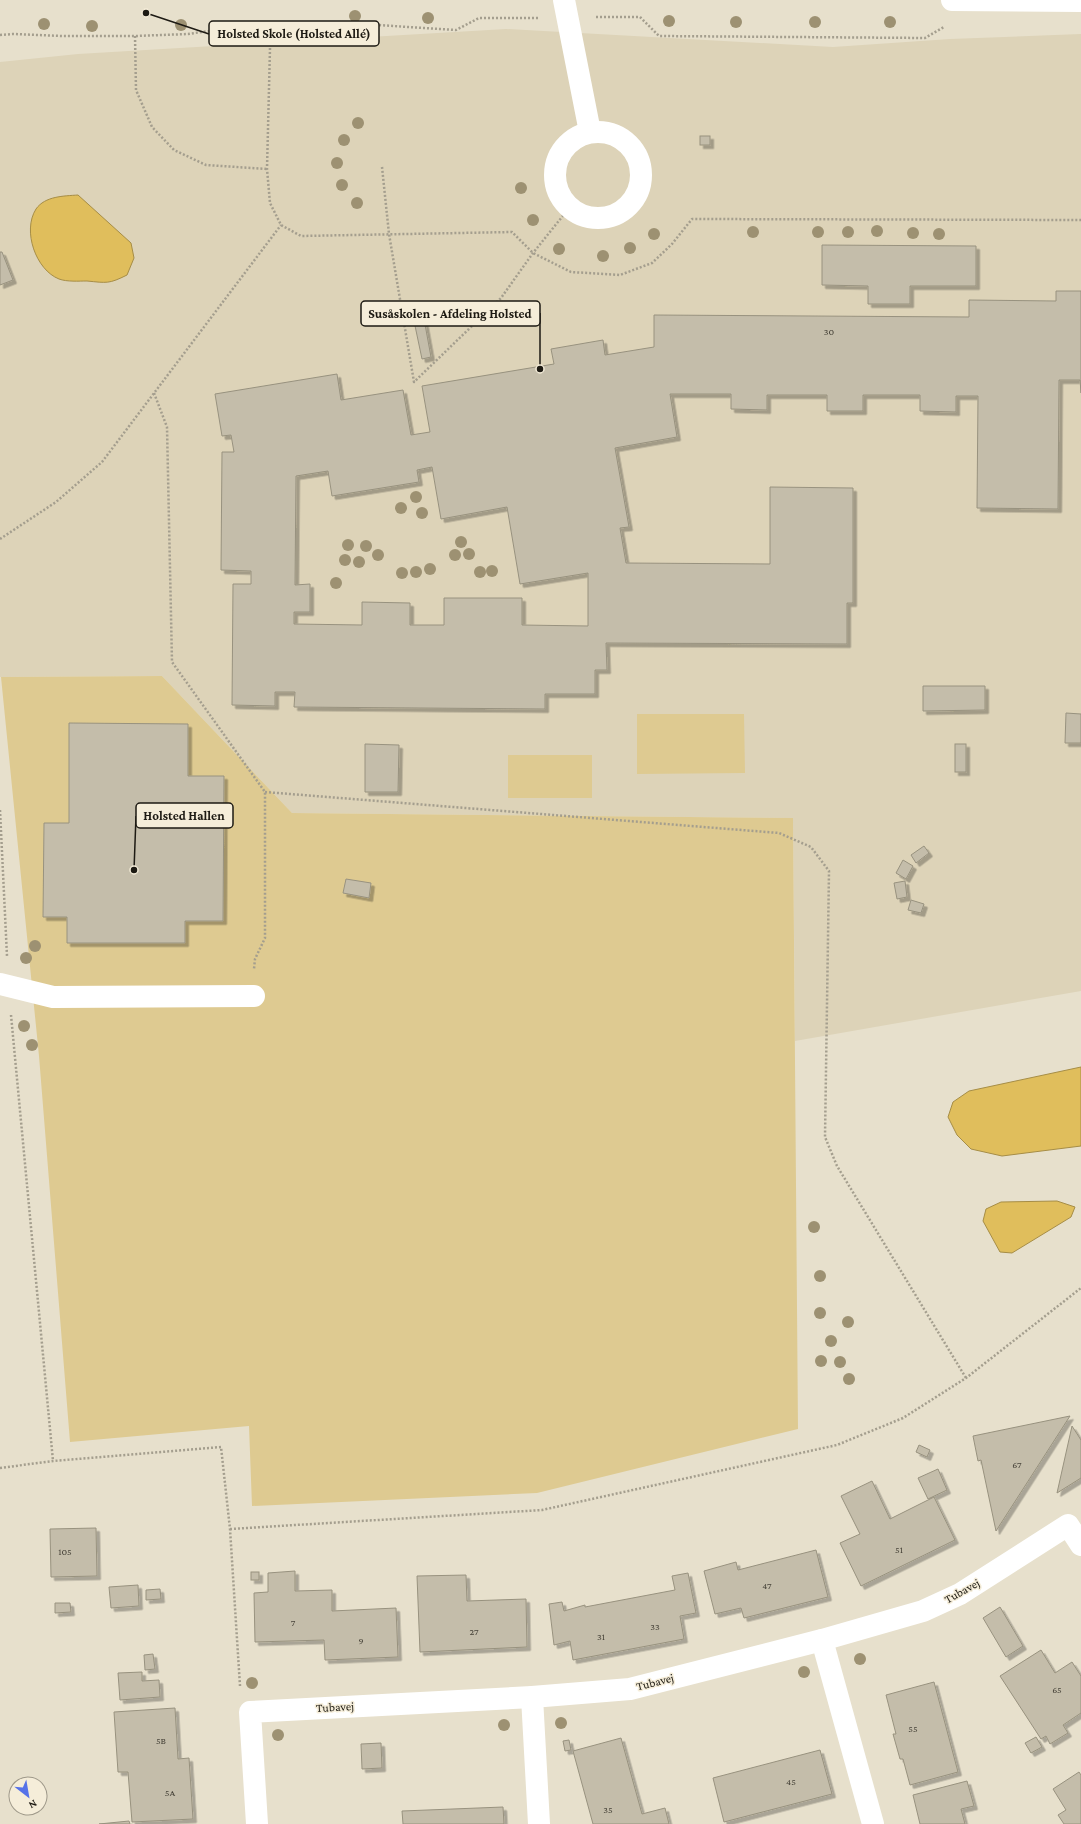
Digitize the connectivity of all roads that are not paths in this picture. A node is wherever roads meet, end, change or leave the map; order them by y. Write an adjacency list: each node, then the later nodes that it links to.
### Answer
1 (564, 0): 4 (street)
2 (952, 0): 3 (street)
3 (1081, 1)
4 (590, 132): 4 (street)
5 (4, 985): 6 (street)
6 (254, 996)
7 (1081, 1545): 8 (street, Tubavej)
8 (822, 1640): 9 (street, Tubavej); 12 (street)
9 (532, 1697): 10 (street, Tubavej); 11 (street)
10 (257, 1824)
11 (539, 1824)
12 (873, 1824)

